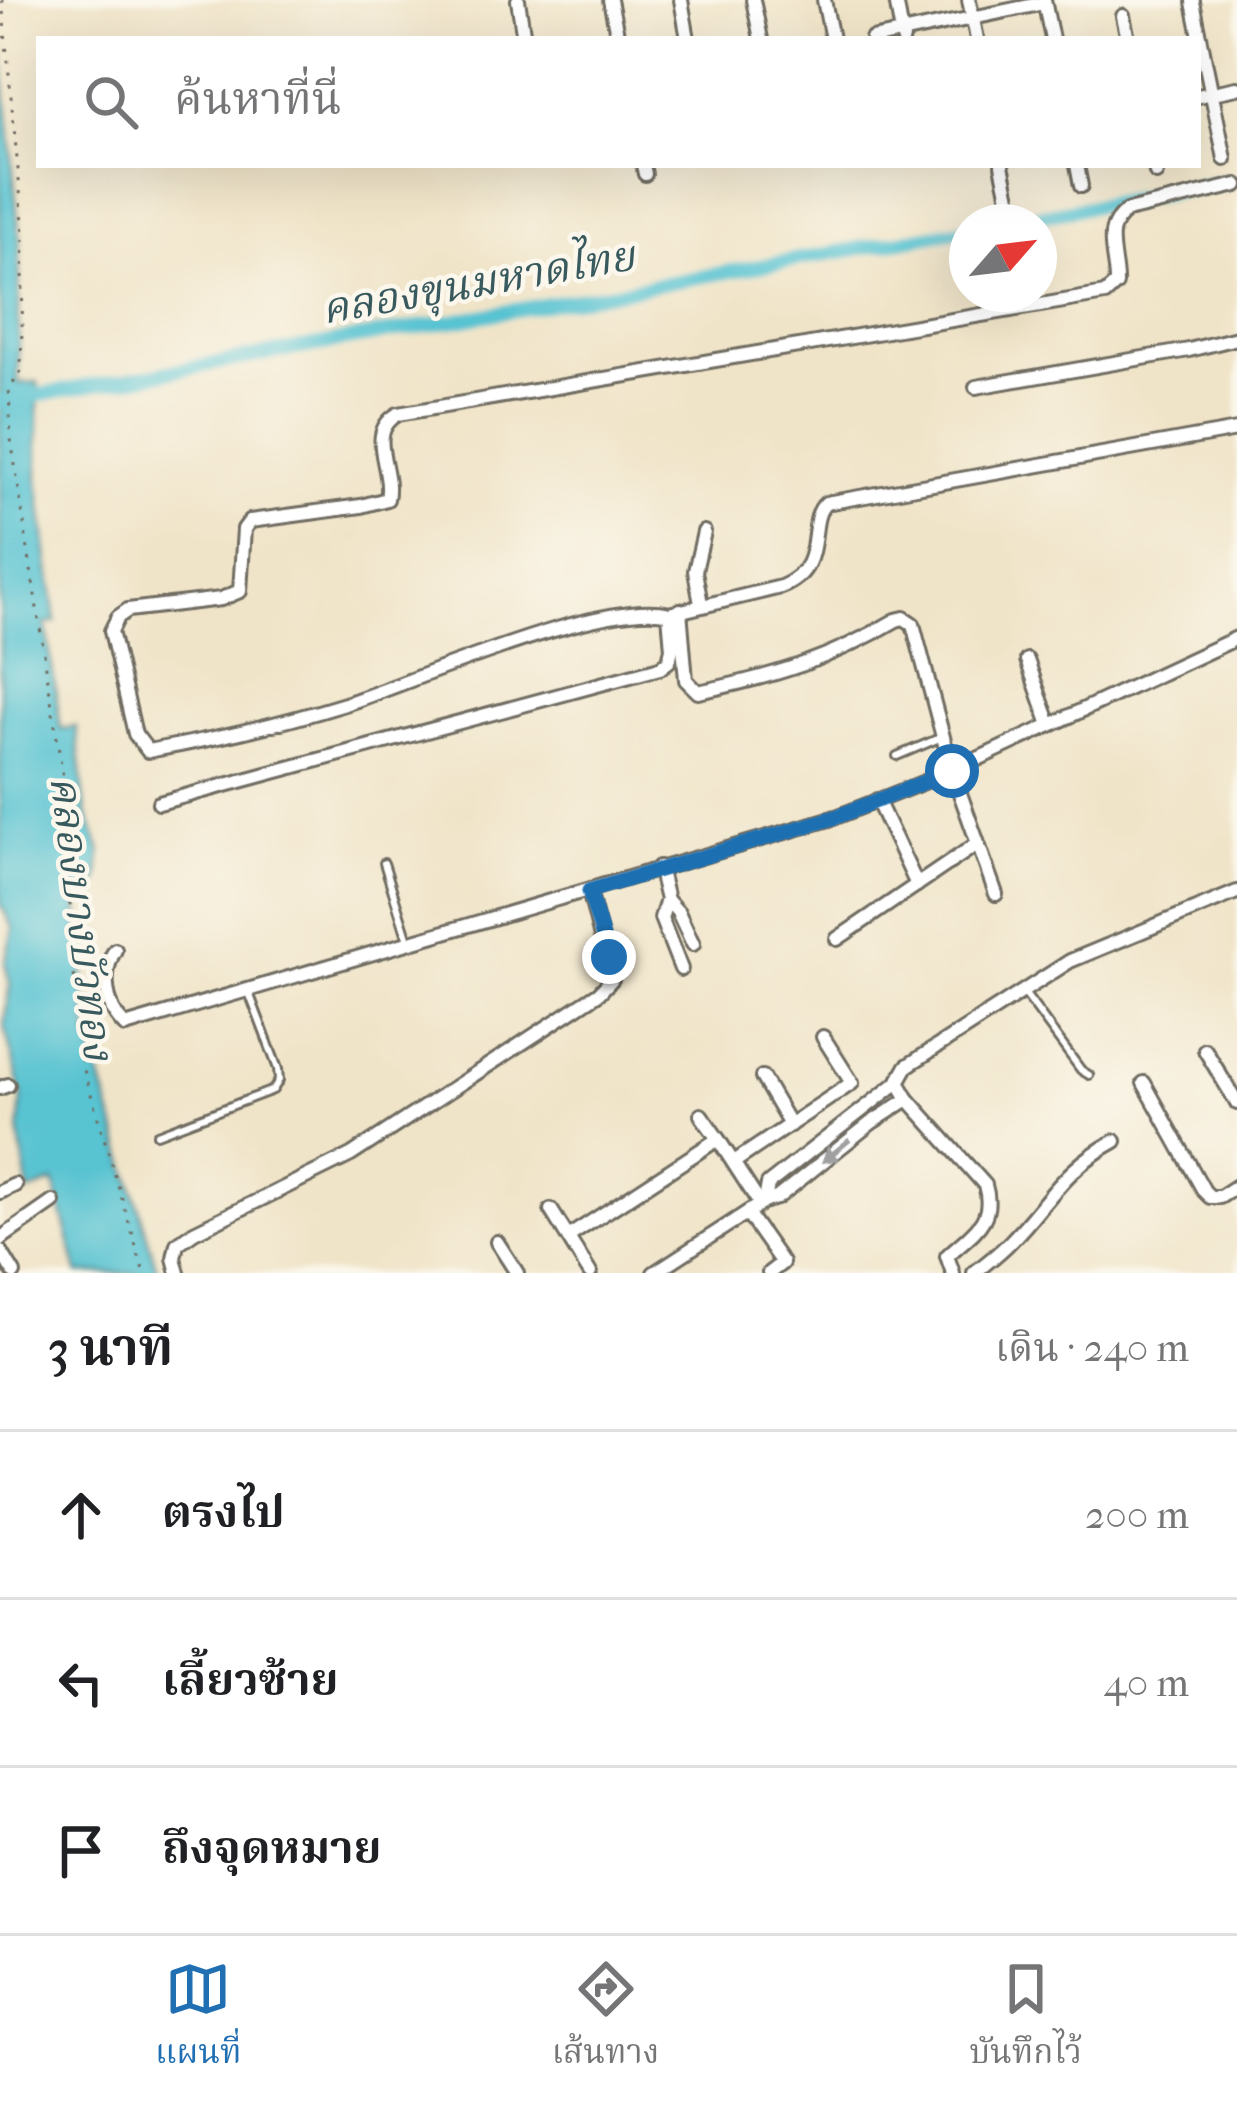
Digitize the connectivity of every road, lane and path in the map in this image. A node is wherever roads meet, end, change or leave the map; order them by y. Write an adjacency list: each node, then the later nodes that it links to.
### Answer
1 (2, 0): 91 (path)
2 (518, 0): 13 (street)
3 (610, 0): 14 (street)
4 (681, 0): 15 (street)
5 (753, 0): 16 (street)
6 (824, 0): 17 (street)
7 (896, 0): 18 (street)
8 (969, 0): 12 (street)
9 (1044, 2): 12 (street); 20 (street)
10 (1193, 2): 22 (street)
11 (1124, 16): 21 (street)
12 (973, 18): 18 (street); 19 (street)
13 (524, 36)
14 (617, 36)
15 (687, 36)
16 (760, 36)
17 (831, 36)
18 (903, 36)
19 (976, 36)
20 (1051, 36)
21 (1127, 36)
22 (1197, 36)
23 (1201, 64): 25 (street)
24 (1237, 88): 25 (street)
25 (1205, 95): 26 (street)
26 (1226, 159)
27 (1003, 168): 31 (street)
28 (1078, 168): 29 (street)
29 (1081, 185)
30 (1237, 185): 37 (street)
31 (1010, 204)
32 (1237, 338): 33 (street)
33 (976, 387)
34 (1237, 430): 36 (street)
35 (704, 532): 36 (street)
36 (701, 604): 37 (street)
37 (674, 612): 41 (street); 45 (street)
38 (1237, 638): 40 (street)
39 (1027, 660): 40 (street)
40 (1050, 725): 43 (street)
41 (942, 736): 42 (lane); 43 (street)
42 (897, 756)
43 (952, 771): 44 (street); 46 (street)
44 (878, 800): 48 (street); 49 (street)
45 (159, 803)
46 (977, 844): 49 (street); 52 (street)
47 (384, 863): 55 (lane)
48 (659, 867): 50 (street); 53 (street)
49 (916, 885): 54 (street)
50 (589, 891): 55 (street); 92 (street)
51 (1237, 892): 60 (street)
52 (996, 894)
53 (667, 900): 56 (street); 58 (street)
54 (837, 938)
55 (410, 944): 59 (street)
56 (693, 944)
57 (115, 950): 59 (street)
58 (681, 969)
59 (248, 990): 73 (lane)
60 (1024, 994): 63 (lane); 65 (street)
61 (823, 1036): 71 (street)
62 (1205, 1050): 68 (street)
63 (1089, 1075)
64 (762, 1076): 71 (street)
65 (898, 1082): 67 (street); 70 (street)
66 (1144, 1083): 78 (street)
67 (908, 1099): 72 (street); 89 (street)
68 (1237, 1103)
69 (700, 1115): 74 (street)
70 (854, 1116): 72 (street); 81 (street)
71 (790, 1125): 76 (street)
72 (865, 1128): 81 (street, one-way to 81)
73 (157, 1134)
74 (718, 1139): 76 (street); 84 (street)
75 (1115, 1141): 97 (street)
76 (734, 1162): 81 (street)
77 (15, 1185): 79 (street)
78 (1237, 1186)
79 (0, 1192)
80 (53, 1202): 85 (street)
81 (763, 1202): 83 (street)
82 (551, 1210): 84 (street)
83 (747, 1213): 88 (street); 95 (street)
84 (568, 1238): 94 (street)
85 (0, 1239)
86 (497, 1242): 93 (street)
87 (0, 1250): 90 (street)
88 (786, 1268): 96 (street)
89 (947, 1270)
90 (14, 1273)
91 (144, 1273)
92 (178, 1273)
93 (517, 1273)
94 (590, 1273)
95 (654, 1273)
96 (770, 1273)
97 (974, 1273)

